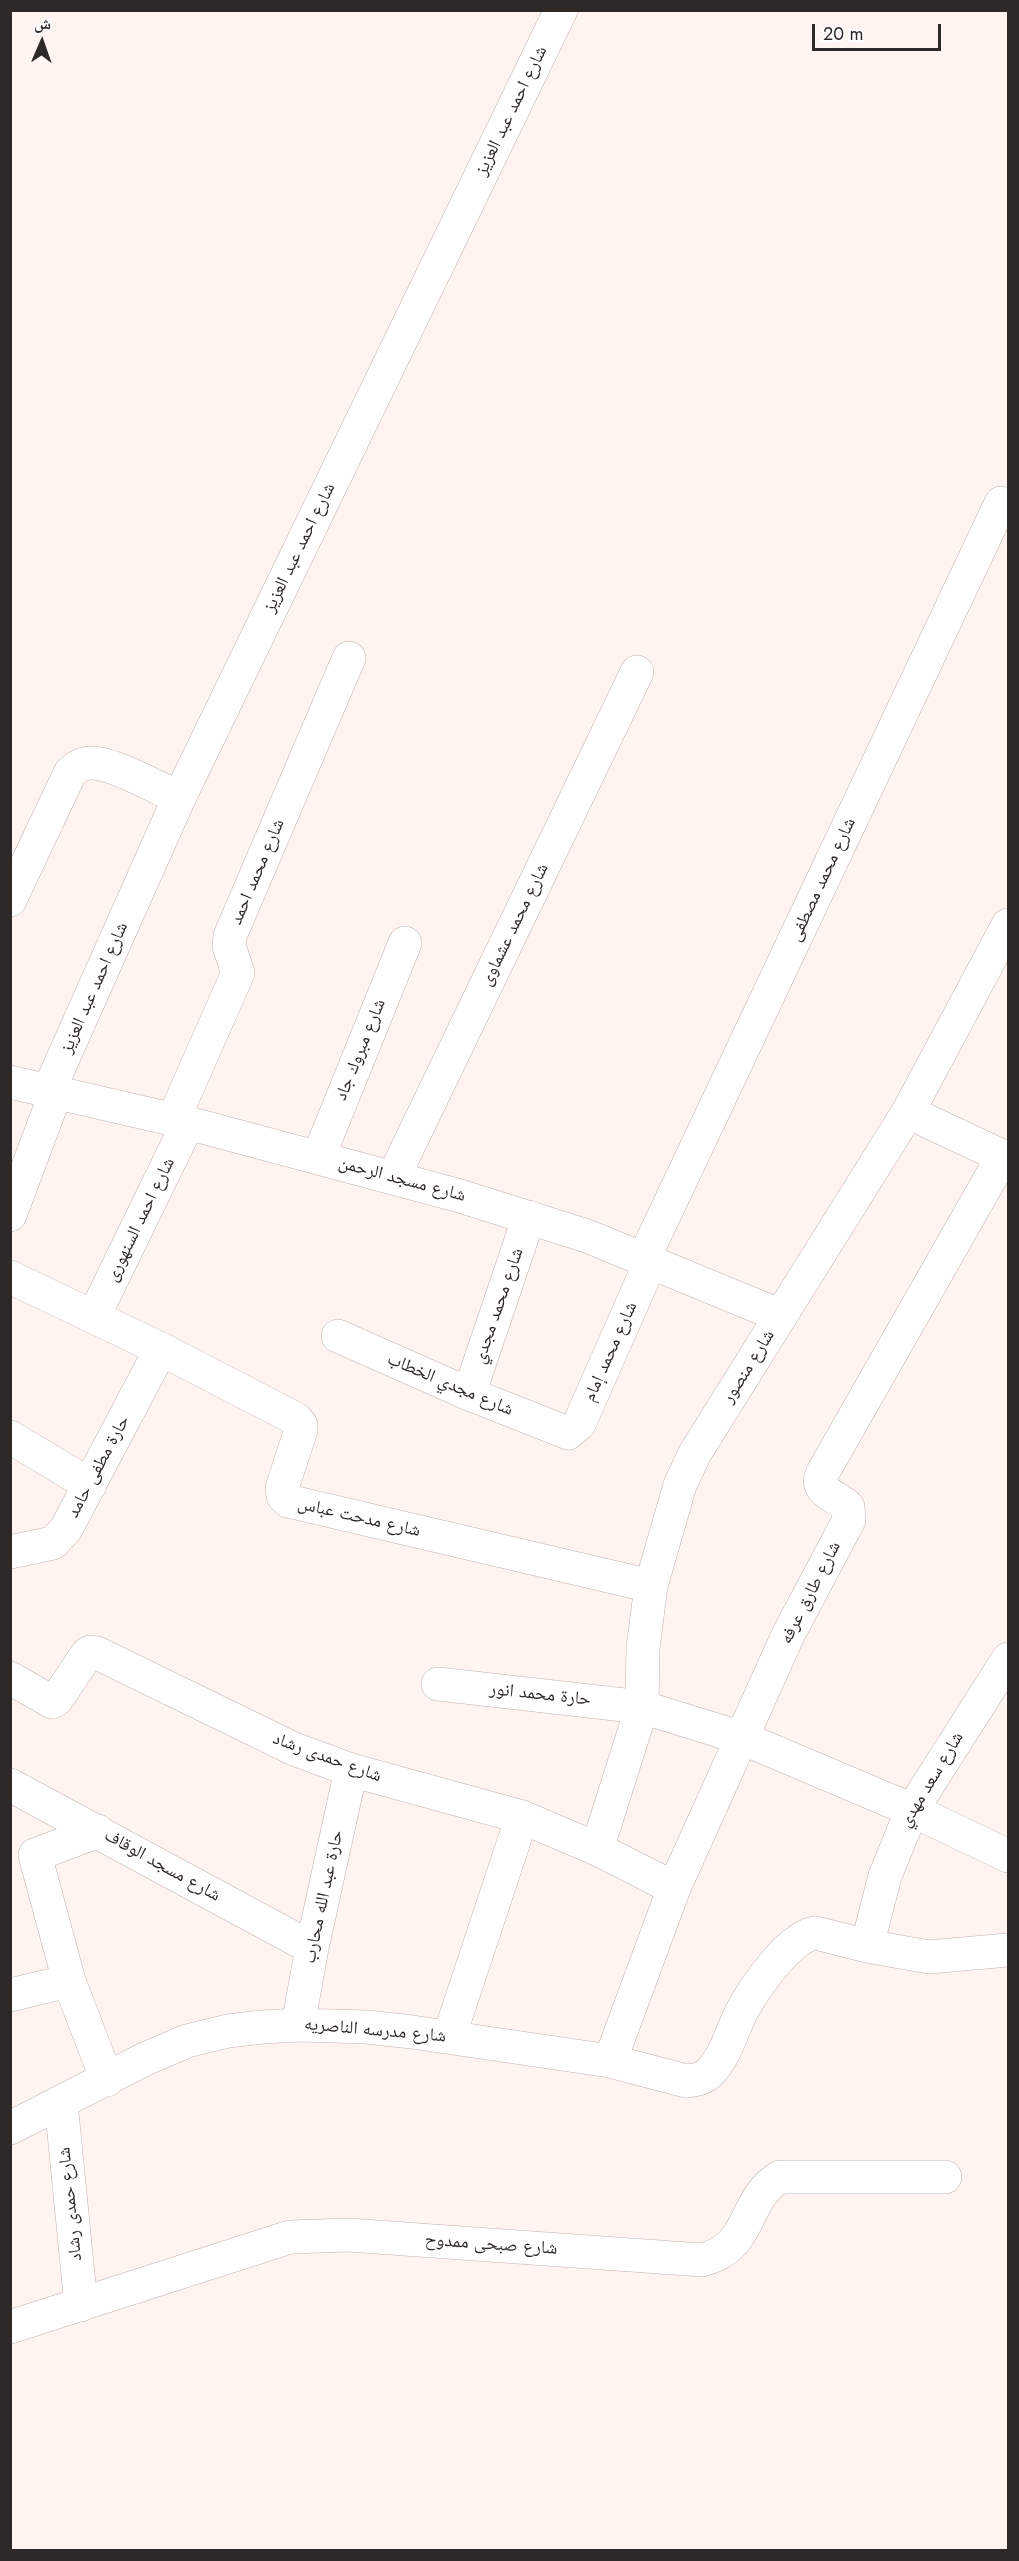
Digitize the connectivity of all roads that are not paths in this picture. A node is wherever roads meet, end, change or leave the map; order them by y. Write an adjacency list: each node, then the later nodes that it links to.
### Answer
1 (561, 10): 5 (street, شارع احمد عبد العزيز)
2 (1001, 503): 18 (street, شارع محمد مصطفى)
3 (349, 658): 12 (street, شارع محمد احمد)
4 (637, 672): 15 (street, شارع محمد عشماوى)
5 (179, 798): 6 (street); 10 (street, شارع احمد عبد العزيز)
6 (10, 900)
7 (1008, 925): 11 (street, شارع منصور)
8 (405, 943): 14 (street, شارع مبروك جاد)
9 (10, 1082): 10 (street, شارع مسجد الرحمن)
10 (53, 1091): 12 (street, شارع مسجد الرحمن); 16 (street, شارع احمد عبد العزيز)
11 (908, 1112): 13 (street); 20 (street, شارع منصور)
12 (180, 1121): 14 (street, شارع مسجد الرحمن); 21 (street, شارع احمد السنهورى)
13 (1006, 1157): 34 (street, شارع طارق عرفه)
14 (318, 1158): 15 (street, شارع مسجد الرحمن)
15 (393, 1178): 17 (street, شارع مسجد الرحمن)
16 (10, 1215)
17 (529, 1217): 18 (street, شارع مسجد الرحمن); 24 (street, شارع محمد مجدي)
18 (648, 1259): 20 (street, شارع مسجد الرحمن); 25 (street, شارع محمد إمام)
19 (10, 1277): 21 (street, شارع مدحت عباس)
20 (781, 1316): 29 (street, شارع منصور)
21 (94, 1317): 23 (street, شارع مدحت عباس)
22 (338, 1336): 24 (street, شارع مجدي الخطاب)
23 (161, 1349): 27 (street, حارة مطفى حامد); 29 (street, شارع مدحت عباس)
24 (470, 1394): 25 (street, شارع مجدي الخطاب)
25 (562, 1432)
26 (10, 1437): 27 (street)
27 (90, 1485): 28 (street, حارة مطفى حامد)
28 (10, 1552)
29 (651, 1586): 33 (street, شارع منصور)
30 (1008, 1659): 37 (street, شارع سعد مهدي)
31 (10, 1678): 35 (street, شارع حمدى رشاد)
32 (438, 1684): 33 (street, حارة محمد انور)
33 (642, 1707): 34 (street, حارة محمد انور); 40 (street, شارع منصور)
34 (742, 1738): 37 (street, حارة محمد انور); 43 (street, شارع طارق عرفه)
35 (351, 1770): 38 (street, شارع حمدى رشاد); 45 (street, حارة عبد الله محارب)
36 (10, 1785): 39 (street, شارع مسجد الوقاف)
37 (912, 1810): 42 (street, حارة محمد انور); 44 (street, شارع سعد مهدي)
38 (522, 1817): 40 (street, شارع حمدى رشاد); 50 (street)
39 (98, 1831): 41 (street); 45 (street, شارع مسجد الوقاف)
40 (597, 1849): 43 (street, شارع حمدى رشاد)
41 (23, 1855): 47 (street)
42 (1008, 1856)
43 (674, 1888): 51 (street, شارع طارق عرفه)
44 (867, 1946): 46 (street); 51 (street, شارع مدرسه الناصريه)
45 (312, 1948): 49 (street, حارة عبد الله محارب)
46 (1008, 1950)
47 (69, 1981): 48 (street); 52 (street)
48 (10, 1995)
49 (298, 2025): 50 (street, شارع مدرسه الناصريه); 52 (street, شارع مدرسه الناصريه)
50 (449, 2037): 51 (street, شارع مدرسه الناصريه)
51 (610, 2061)
52 (107, 2080): 53 (street, شارع مدرسه الناصريه)
53 (61, 2103): 54 (street, شارع مدرسه الناصريه); 56 (street, شارع حمدى رشاد)
54 (10, 2128)
55 (945, 2177): 56 (street, شارع صبحى ممدوح)
56 (81, 2305): 57 (street, شارع صبحى ممدوح)
57 (10, 2327)

